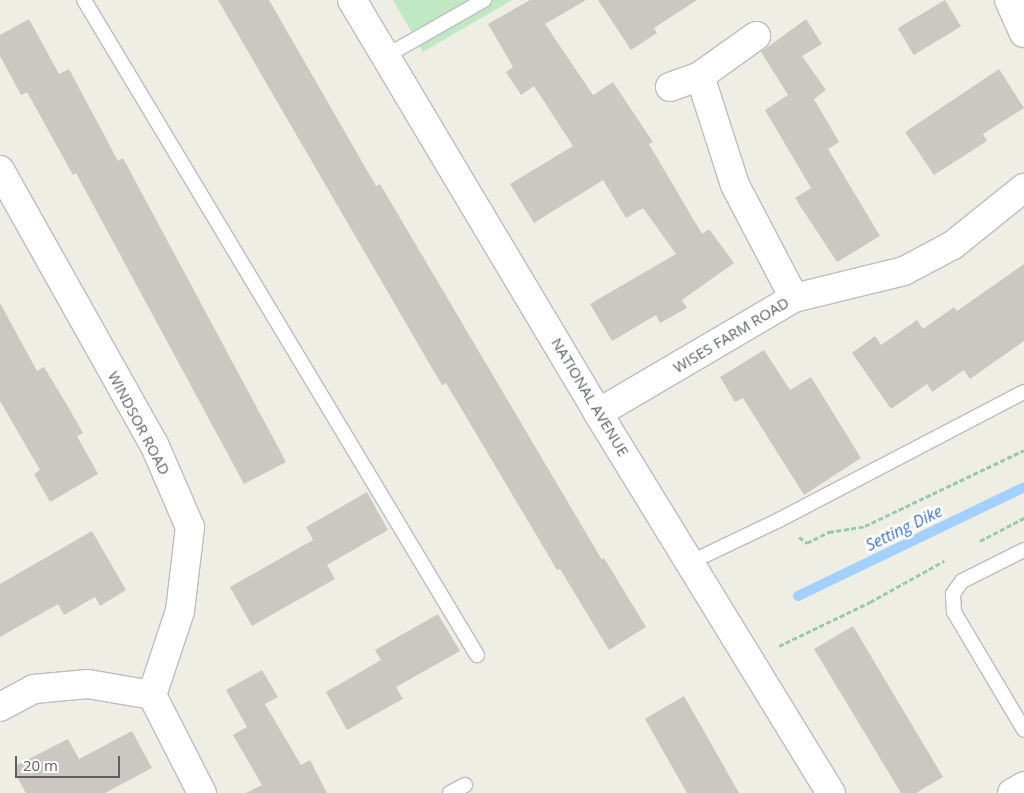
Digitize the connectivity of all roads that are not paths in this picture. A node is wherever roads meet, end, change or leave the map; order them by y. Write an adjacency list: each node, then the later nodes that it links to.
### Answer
1 (84, 0): 17 (lane)
2 (352, 0): 7 (street, NATIONAL AVENUE)
3 (484, 0): 7 (lane)
4 (1008, 0): 5 (street)
5 (1024, 34)
6 (756, 36): 8 (street)
7 (386, 56): 14 (street, NATIONAL AVENUE)
8 (700, 76): 9 (street); 12 (street)
9 (670, 87)
10 (0, 170): 18 (street, WINDSOR ROAD)
11 (1024, 188): 12 (street, WISES FARM ROAD)
12 (794, 298): 14 (street, WISES FARM ROAD)
13 (1024, 392): 16 (lane)
14 (598, 413): 16 (street, NATIONAL AVENUE)
15 (1024, 550): 20 (lane)
16 (691, 562): 25 (street, NATIONAL AVENUE)
17 (477, 655)
18 (152, 695): 19 (street); 23 (street)
19 (0, 707)
20 (1024, 730)
21 (465, 785): 24 (lane)
22 (1024, 786): 26 (street)
23 (202, 793)
24 (450, 793)
25 (831, 793)
26 (1012, 793)

